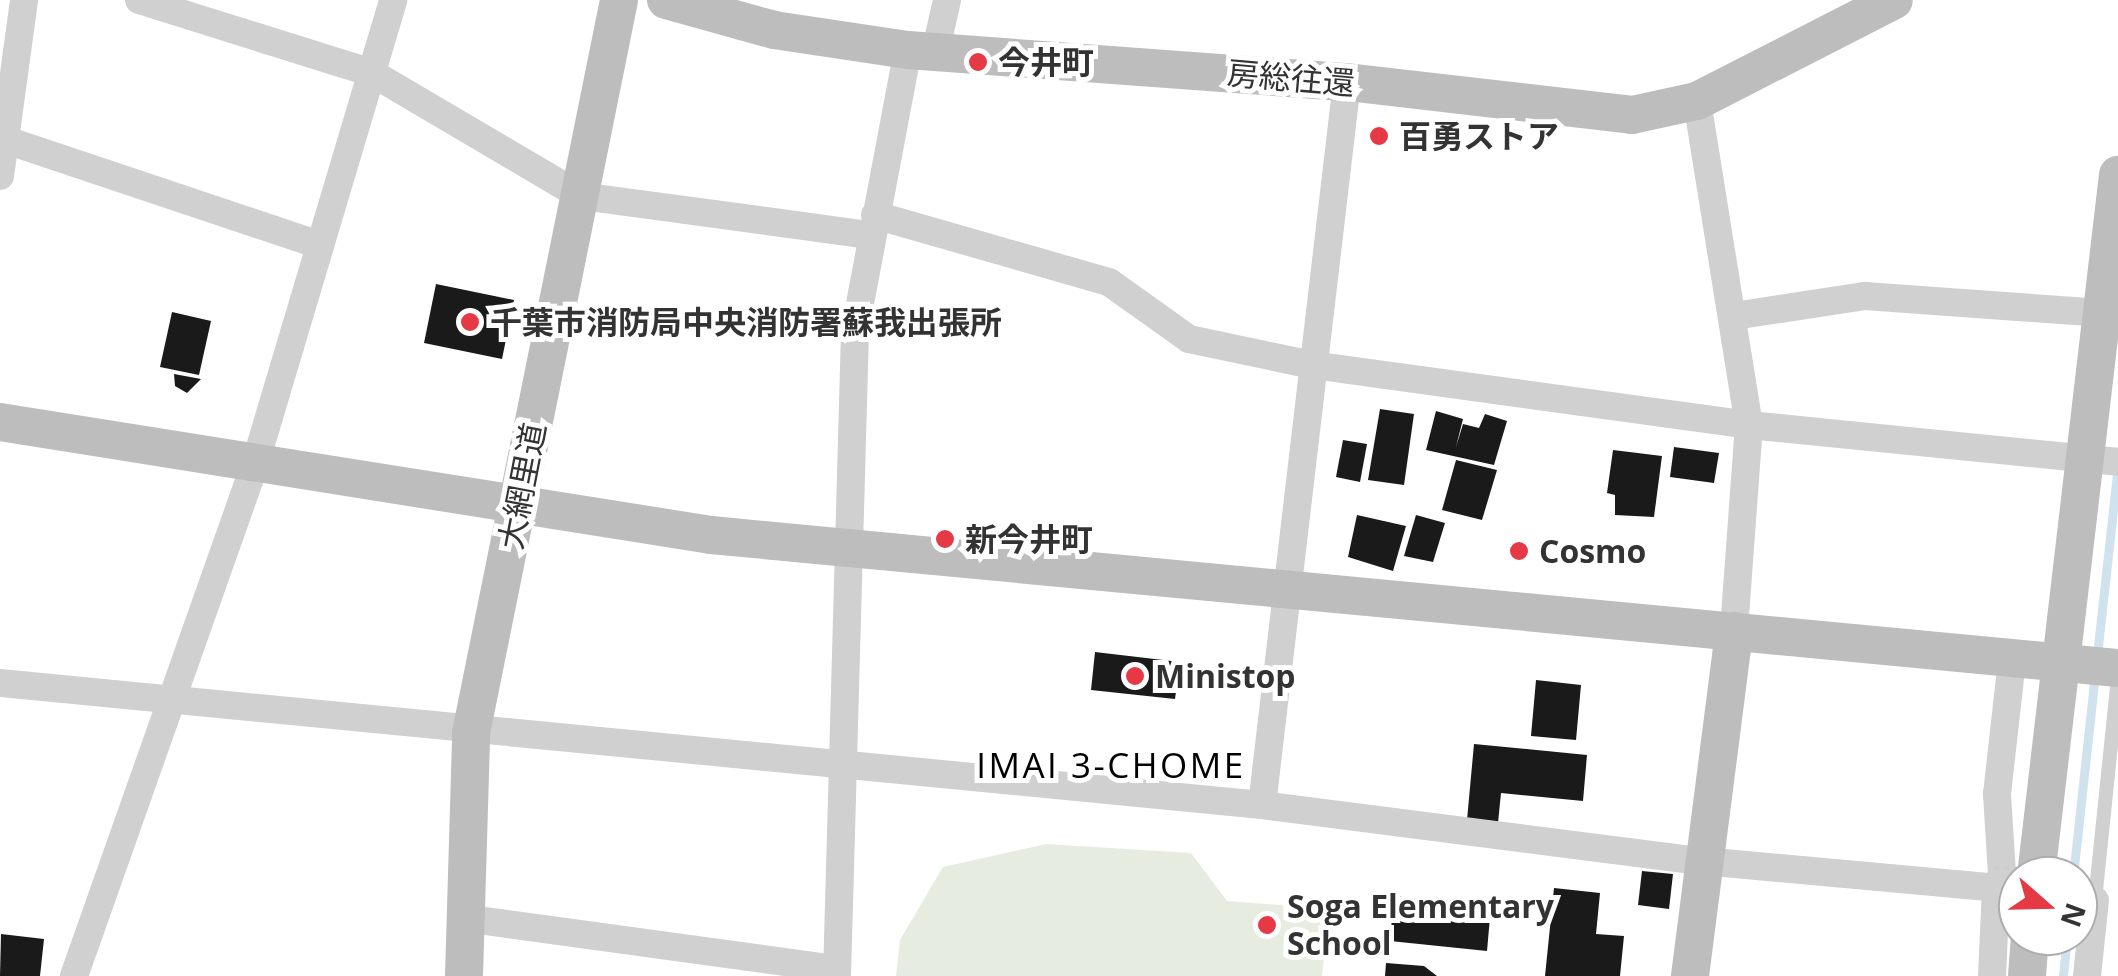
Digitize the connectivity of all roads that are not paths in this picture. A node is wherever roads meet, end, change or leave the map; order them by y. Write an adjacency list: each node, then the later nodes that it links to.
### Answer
1 (24, 0): 12 (street)
2 (139, 0): 9 (street)
3 (393, 0): 9 (street)
4 (619, 0): 15 (street, 大網里道)
5 (666, 0): 8 (street, 房総往還)
6 (947, 0): 8 (street)
7 (1894, 0): 11 (street, 房総往還)
8 (922, 50): 10 (street, 房総往還); 16 (street)
9 (372, 74): 15 (street); 17 (street)
10 (1347, 82): 11 (street, 房総往還); 20 (street)
11 (1697, 101): 19 (street)
12 (3, 137): 14 (street); 17 (street)
13 (2118, 175): 18 (street)
14 (0, 176)
15 (581, 196): 16 (street); 25 (street, 大網里道)
16 (873, 225): 20 (street); 26 (street)
17 (316, 244): 24 (street)
18 (2110, 314): 19 (street); 23 (street)
19 (1734, 316): 22 (street)
20 (1312, 365): 22 (street); 27 (street)
21 (0, 422): 24 (street)
22 (1749, 426): 23 (street); 28 (street)
23 (2103, 460): 30 (street)
24 (255, 464): 25 (street); 34 (street)
25 (520, 503): 26 (street); 35 (street, 大網里道)
26 (846, 546): 27 (street); 36 (street)
27 (1285, 589): 28 (street); 37 (street)
28 (1734, 631): 29 (street); 39 (street)
29 (2012, 660): 30 (street); 41 (street)
30 (2063, 664): 31 (street); 38 (street)
31 (2118, 668)
32 (2118, 678): 40 (lane)
33 (0, 684): 34 (street)
34 (173, 702): 35 (street); 44 (street)
35 (472, 733): 36 (street); 42 (street, 大網里道)
36 (844, 769): 37 (street); 43 (street)
37 (1262, 805): 39 (street)
38 (2048, 856)
39 (1702, 861): 41 (street); 46 (street)
40 (2098, 863)
41 (1995, 878): 47 (street)
42 (464, 918): 43 (street); 45 (street, 大網里道)
43 (837, 973)
44 (74, 976)
45 (464, 976)
46 (1690, 976)
47 (1992, 976)

